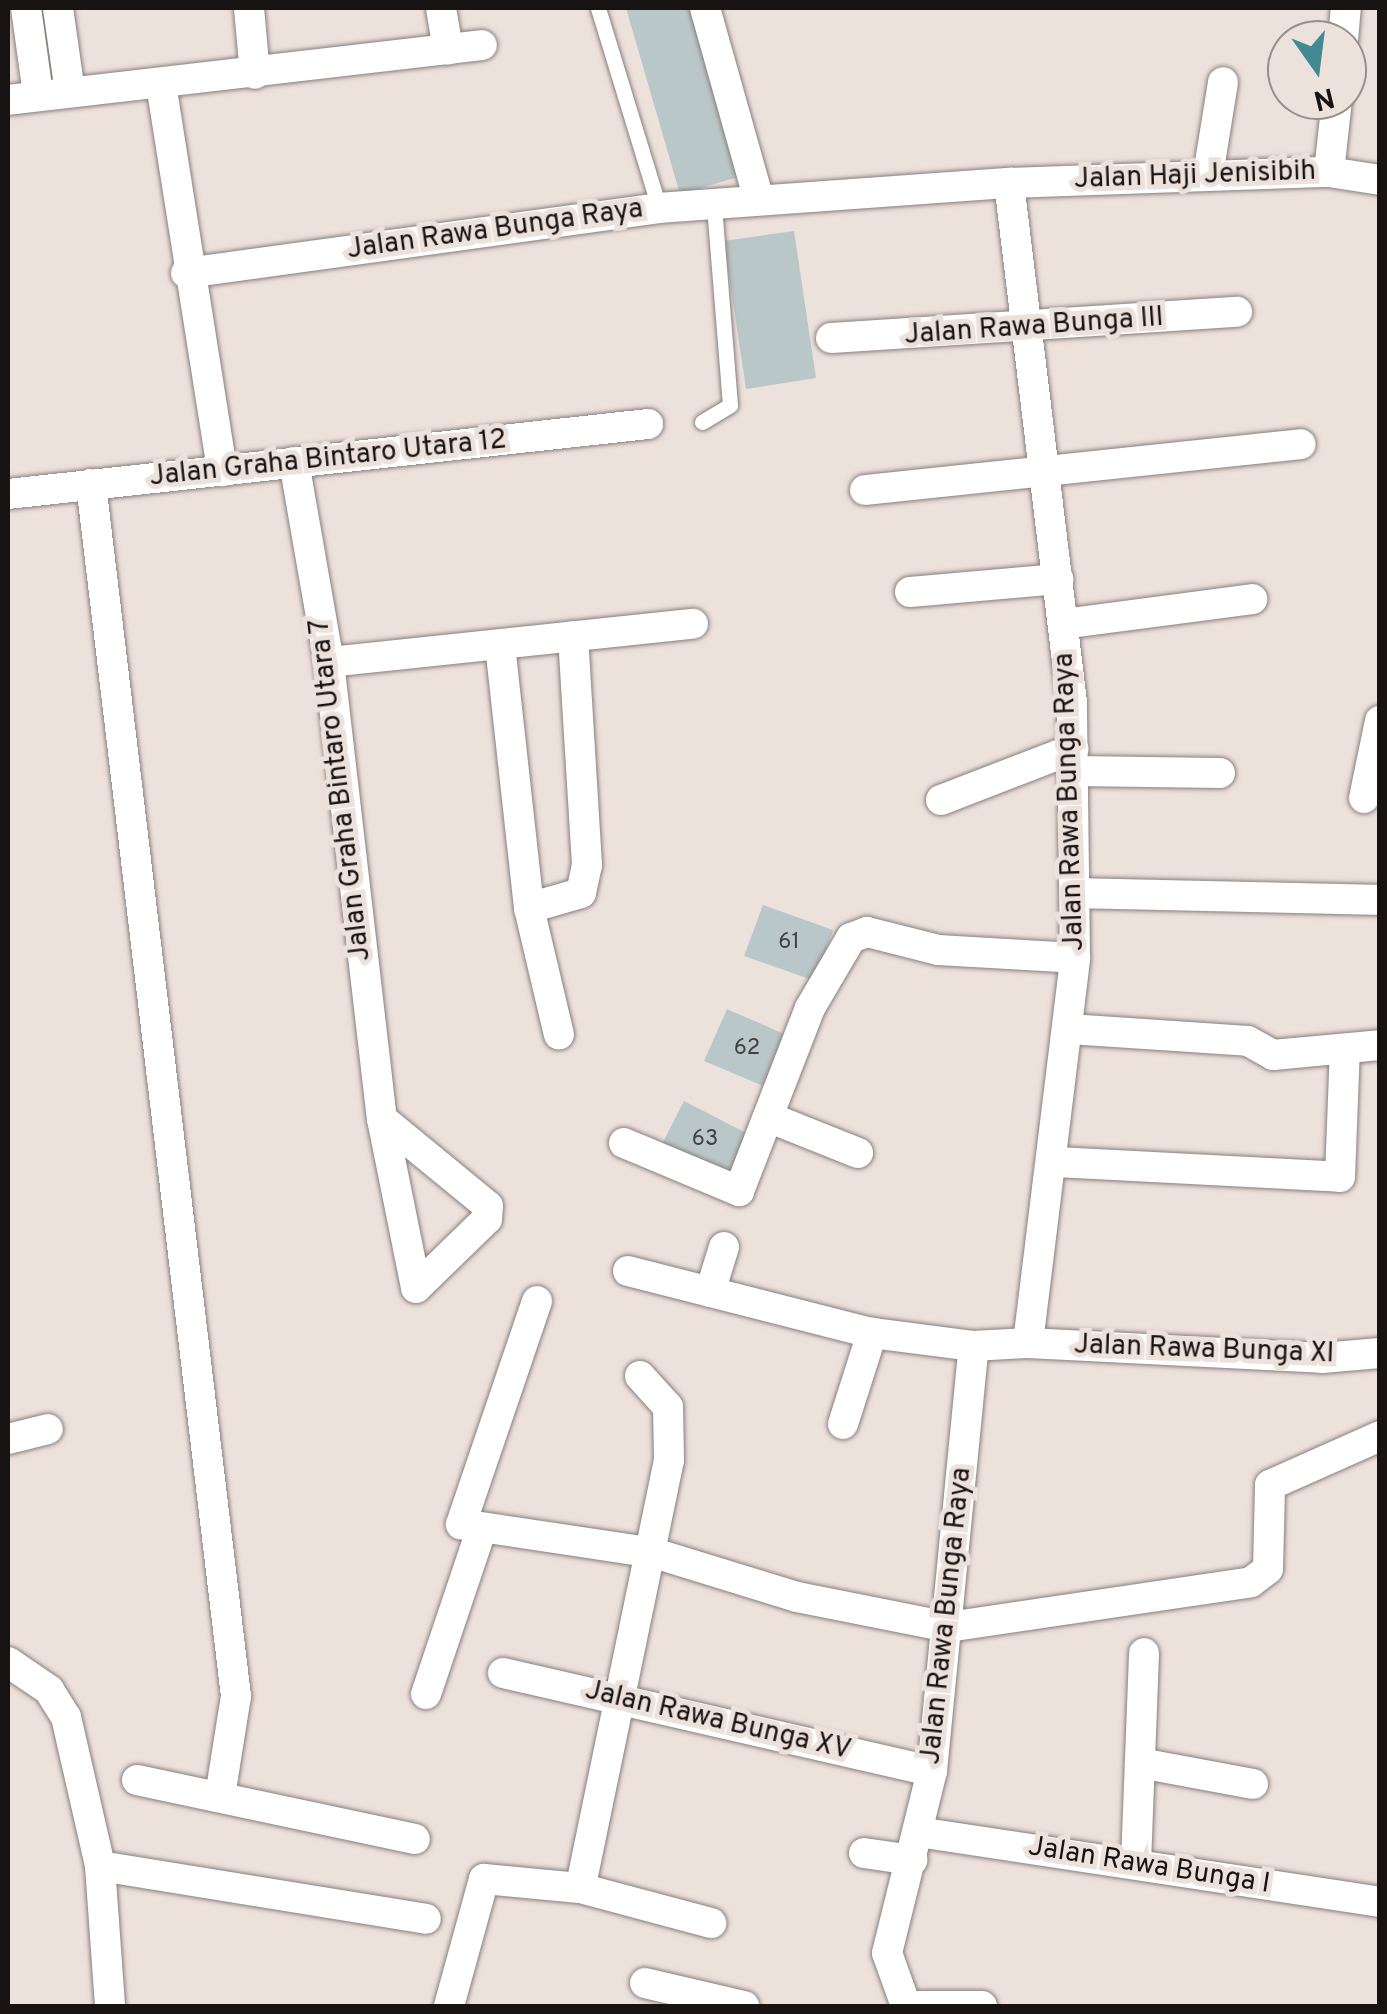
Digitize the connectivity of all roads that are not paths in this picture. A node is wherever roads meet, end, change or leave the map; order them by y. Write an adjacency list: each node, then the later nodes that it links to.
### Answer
1 (26, 8): 13 (street)
2 (58, 8): 12 (street)
3 (248, 8): 9 (street)
4 (441, 8): 8 (street)
5 (598, 8): 21 (lane)
6 (706, 8): 19 (street)
7 (482, 45): 8 (street)
8 (448, 49): 9 (street)
9 (255, 74): 11 (street)
10 (1223, 82): 16 (street)
11 (161, 84): 12 (street); 22 (street)
12 (70, 92): 13 (street)
13 (22, 98)
14 (1335, 120): 15 (street)
15 (1330, 172): 16 (street, Jalan Haji Jenisibih); 17 (street, Jalan Haji Jenisibih)
16 (1208, 175): 18 (street, Jalan Haji Jenisibih)
17 (1380, 180)
18 (1009, 183): 19 (street, Jalan Rawa Bunga Raya); 24 (street, Jalan Rawa Bunga Raya)
19 (759, 200): 20 (street, Jalan Rawa Bunga Raya)
20 (714, 204): 21 (street, Jalan Rawa Bunga Raya); 26 (lane)
21 (659, 208): 22 (street, Jalan Rawa Bunga Raya)
22 (186, 273): 30 (street)
23 (1237, 312): 24 (street, Jalan Rawa Bunga III)
24 (1030, 331): 25 (street, Jalan Rawa Bunga III); 31 (street, Jalan Rawa Bunga Raya)
25 (832, 338)
26 (702, 422)
27 (648, 424): 29 (street, Jalan Graha Bintaro Utara 12)
28 (1300, 444): 31 (street)
29 (294, 462): 30 (street, Jalan Graha Bintaro Utara 12); 42 (street, Jalan Graha Bintaro Utara 7)
30 (222, 470): 32 (street, Jalan Graha Bintaro Utara 12)
31 (1046, 476): 33 (street); 35 (street, Jalan Rawa Bunga Raya)
32 (91, 484): 34 (street, Jalan Graha Bintaro Utara 12); 86 (street)
33 (865, 490)
34 (8, 494)
35 (1058, 579): 36 (street); 39 (street, Jalan Rawa Bunga Raya)
36 (910, 592)
37 (1252, 599): 39 (street)
38 (693, 624): 40 (street)
39 (1063, 624): 44 (street, Jalan Rawa Bunga Raya)
40 (574, 636): 41 (street); 50 (street)
41 (500, 644): 42 (street); 50 (street)
42 (329, 662): 57 (street, Jalan Graha Bintaro Utara 7)
43 (1380, 721): 46 (street)
44 (1074, 760): 45 (street); 47 (street); 48 (street, Jalan Rawa Bunga Raya)
45 (1220, 773)
46 (1364, 798)
47 (942, 800)
48 (1077, 894): 49 (street); 51 (street, Jalan Rawa Bunga Raya)
49 (1380, 900)
50 (530, 908): 53 (street)
51 (1075, 958): 52 (street, Jalan Rawa Bunga Raya); 56 (street)
52 (1069, 1029): 55 (street); 60 (street, Jalan Rawa Bunga Raya)
53 (559, 1036)
54 (1380, 1045): 55 (street)
55 (1345, 1048): 60 (street)
56 (768, 1118): 58 (street); 59 (street)
57 (382, 1119): 57 (street, Jalan Graha Bintaro Utara 7)
58 (624, 1143)
59 (858, 1152)
60 (1057, 1162): 66 (street, Jalan Rawa Bunga Raya)
61 (724, 1247): 63 (street)
62 (628, 1271): 63 (street)
63 (710, 1292): 65 (street)
64 (536, 1302): 74 (street)
65 (872, 1333): 67 (street); 70 (street)
66 (1028, 1343): 67 (street); 68 (street, Jalan Rawa Bunga XI)
67 (974, 1346): 76 (street, Jalan Rawa Bunga Raya)
68 (1380, 1353)
69 (640, 1376): 75 (street)
70 (843, 1424)
71 (48, 1428): 73 (street)
72 (1380, 1436): 76 (street)
73 (8, 1439)
74 (482, 1528): 75 (street); 80 (street)
75 (654, 1554): 76 (street); 81 (street)
76 (948, 1627): 83 (street, Jalan Rawa Bunga Raya)
77 (1144, 1653): 82 (street)
78 (8, 1662): 91 (street)
79 (503, 1673): 81 (street, Jalan Rawa Bunga XV)
80 (426, 1694)
81 (623, 1696): 83 (street, Jalan Rawa Bunga XV); 92 (street)
82 (1140, 1763): 85 (street); 90 (street)
83 (932, 1772): 88 (street, Jalan Rawa Bunga Raya)
84 (136, 1780): 86 (street)
85 (1253, 1784)
86 (220, 1796): 87 (street)
87 (414, 1839)
88 (915, 1846): 89 (street, Jalan Rawa Bunga I); 90 (street, Jalan Rawa Bunga I); 100 (street, Jalan Rawa Bunga Raya)
89 (864, 1853)
90 (1136, 1863): 93 (street, Jalan Rawa Bunga I)
91 (100, 1866): 94 (street); 97 (street)
92 (580, 1888): 95 (street); 98 (street)
93 (1380, 1902)
94 (426, 1919)
95 (711, 1923)
96 (645, 1984): 99 (street)
97 (110, 2006)
98 (448, 2006)
99 (744, 2006)
100 (906, 2006)
101 (920, 2006): 102 (street)
102 (982, 2006)

